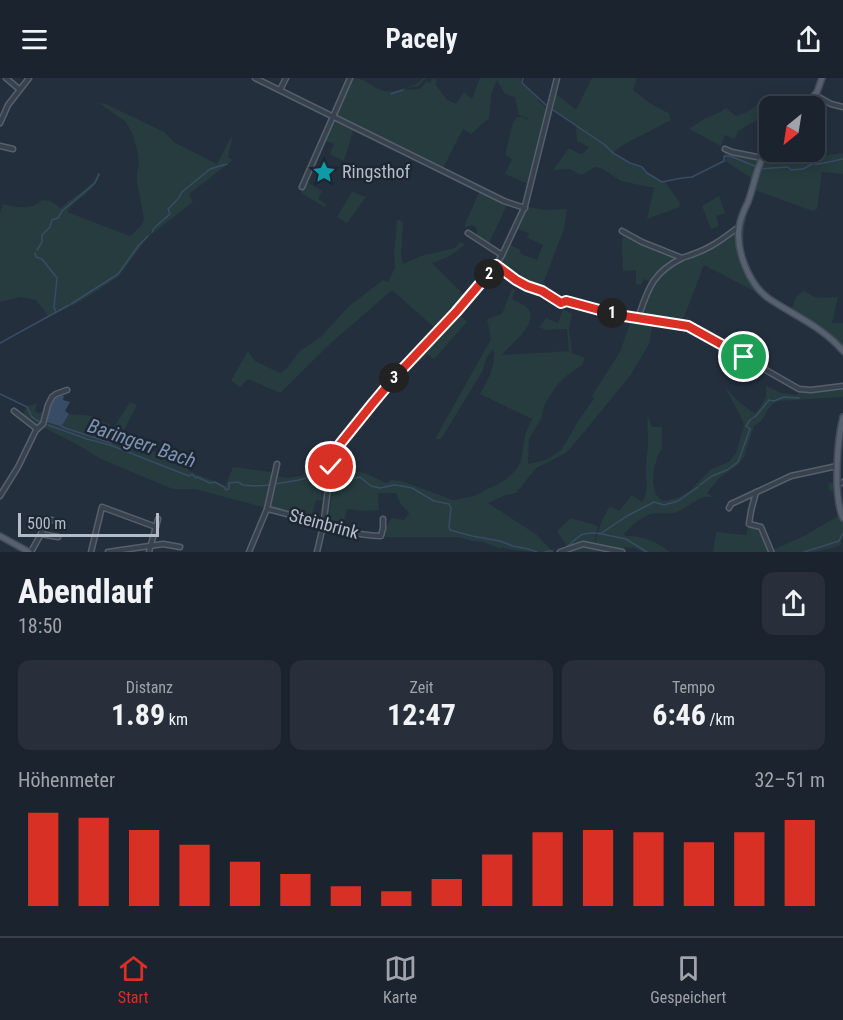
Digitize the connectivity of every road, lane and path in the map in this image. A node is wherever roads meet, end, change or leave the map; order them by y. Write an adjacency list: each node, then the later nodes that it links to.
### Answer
1 (6, 78): 8 (street)
2 (29, 78): 8 (street)
3 (255, 78): 9 (street)
4 (286, 78): 9 (street)
5 (350, 78): 12 (street)
6 (557, 78): 20 (street)
7 (822, 78): 10 (main road)
8 (20, 89): 13 (street)
9 (280, 90): 12 (street)
10 (815, 95): 11 (street)
11 (843, 107)
12 (333, 116): 19 (street); 20 (street)
13 (0, 123)
14 (0, 146): 15 (street)
15 (13, 148)
16 (725, 149): 17 (street)
17 (759, 157)
18 (761, 162): 21 (main road)
19 (302, 187)
20 (525, 208): 24 (street)
21 (738, 229): 25 (street); 28 (main road)
22 (622, 231): 25 (street)
23 (468, 233): 24 (street)
24 (502, 255): 26 (street)
25 (682, 258): 27 (street)
26 (496, 265): 27 (street); 45 (street)
27 (638, 318): 29 (street)
28 (843, 351)
29 (843, 386)
30 (67, 390): 33 (street)
31 (14, 411): 33 (street)
32 (843, 417): 35 (main road)
33 (38, 429): 38 (street)
34 (277, 464): 39 (street)
35 (838, 465): 36 (main road); 37 (street)
36 (840, 484): 41 (main road)
37 (756, 492): 40 (street); 52 (street)
38 (0, 496)
39 (267, 508): 45 (street, Steinbrink); 57 (street)
40 (729, 508)
41 (843, 518)
42 (158, 519): 46 (street)
43 (382, 519): 45 (street, Steinbrink)
44 (52, 520): 47 (street)
45 (323, 525): 58 (street)
46 (156, 527): 50 (street); 54 (street)
47 (41, 534): 49 (street); 53 (street)
48 (0, 536): 53 (main road)
49 (58, 537)
50 (151, 546): 51 (street); 55 (street); 56 (street)
51 (180, 547)
52 (771, 550)
53 (30, 552)
54 (91, 552)
55 (108, 552)
56 (148, 552)
57 (249, 552)
58 (317, 552)
59 (560, 552): 60 (street)
60 (622, 552)

